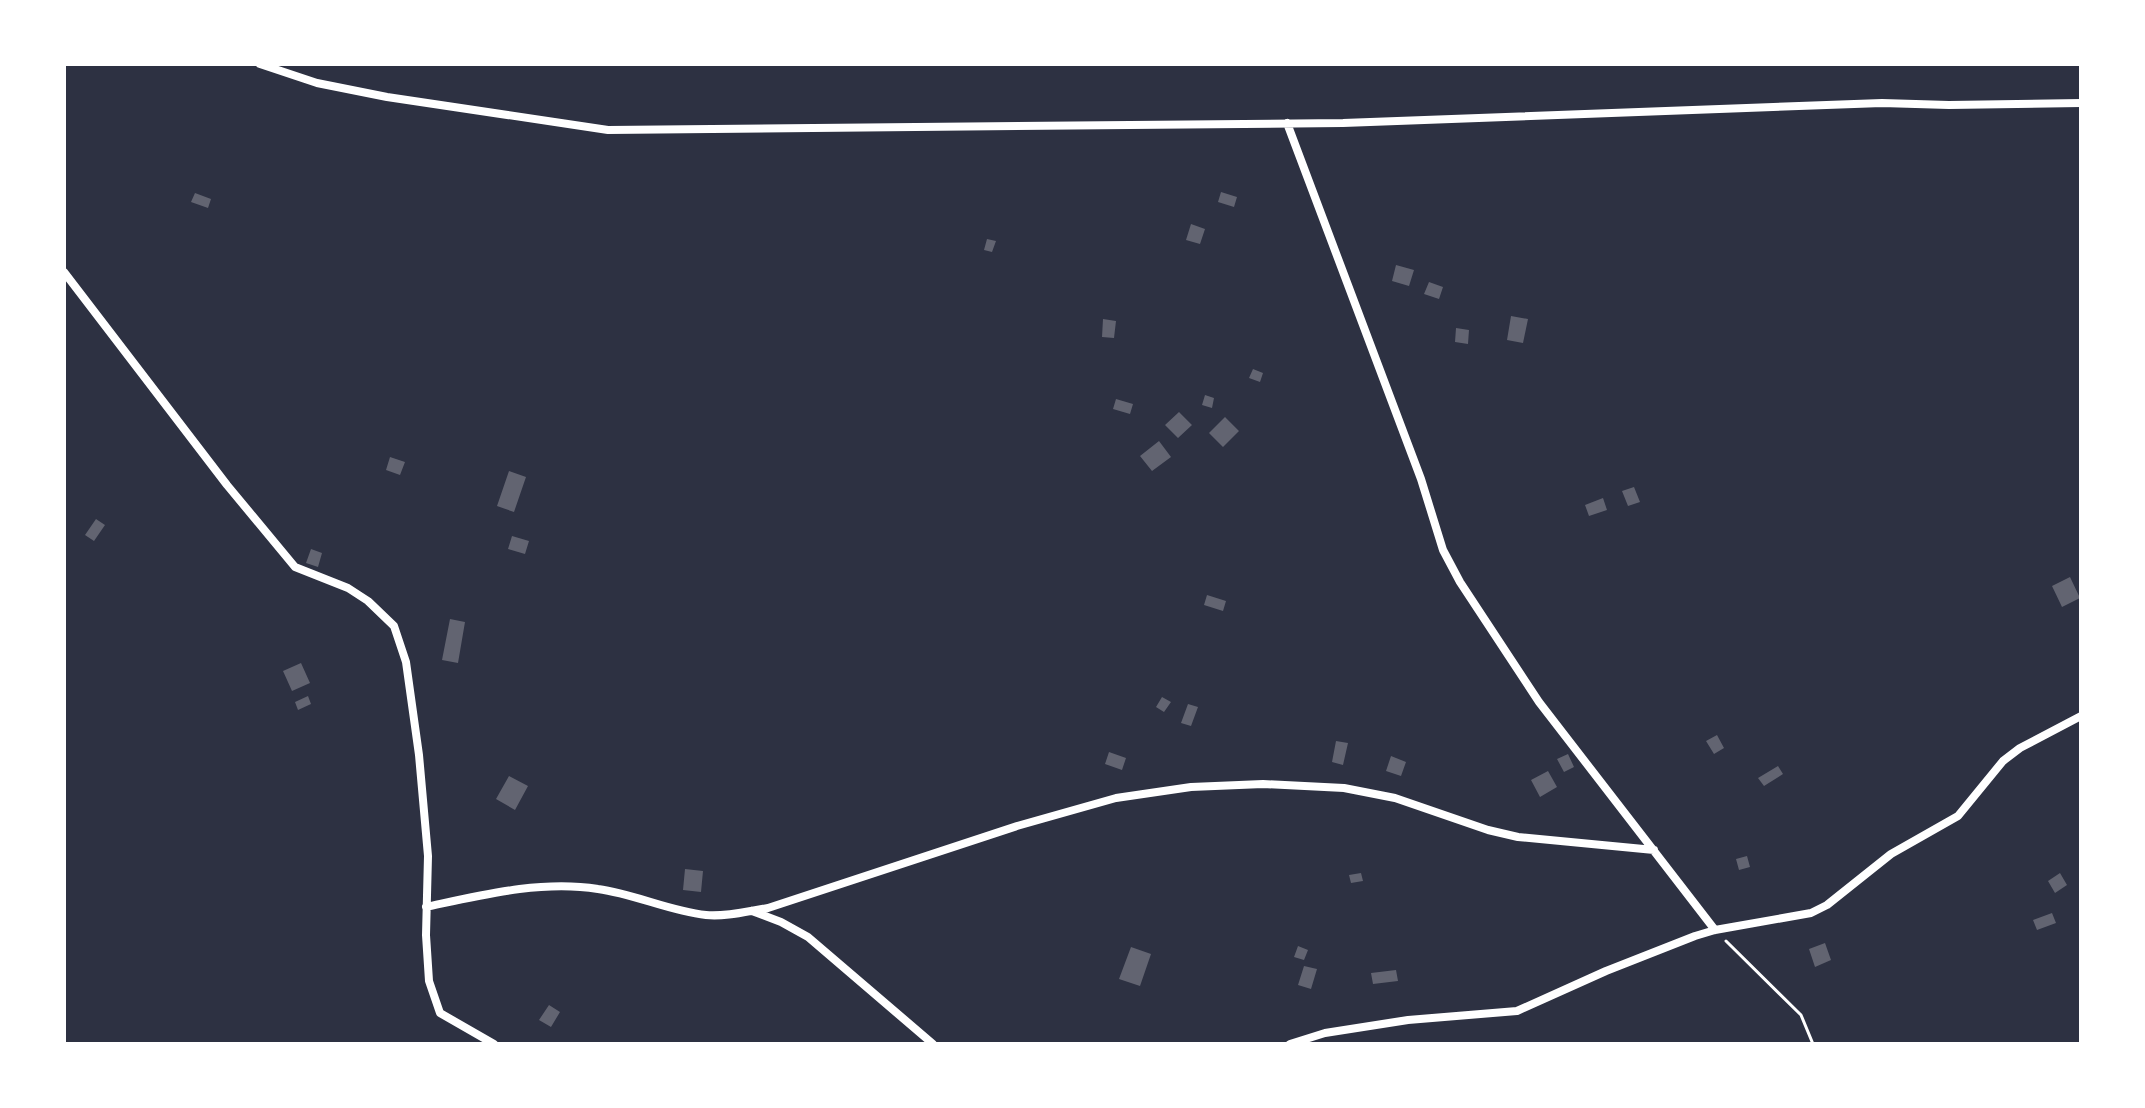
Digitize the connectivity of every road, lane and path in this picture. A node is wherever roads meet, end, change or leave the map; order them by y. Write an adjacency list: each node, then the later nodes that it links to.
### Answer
1 (260, 64): 3 (street)
2 (2081, 103): 3 (street)
3 (1287, 123): 6 (street)
4 (64, 272): 7 (street)
5 (2081, 716): 9 (street)
6 (1654, 850): 8 (street); 9 (street)
7 (426, 907): 8 (street); 10 (street)
8 (751, 911): 11 (street)
9 (1715, 930): 12 (street); 13 (path)
10 (494, 1044)
11 (933, 1044)
12 (1290, 1044)
13 (1813, 1044)

